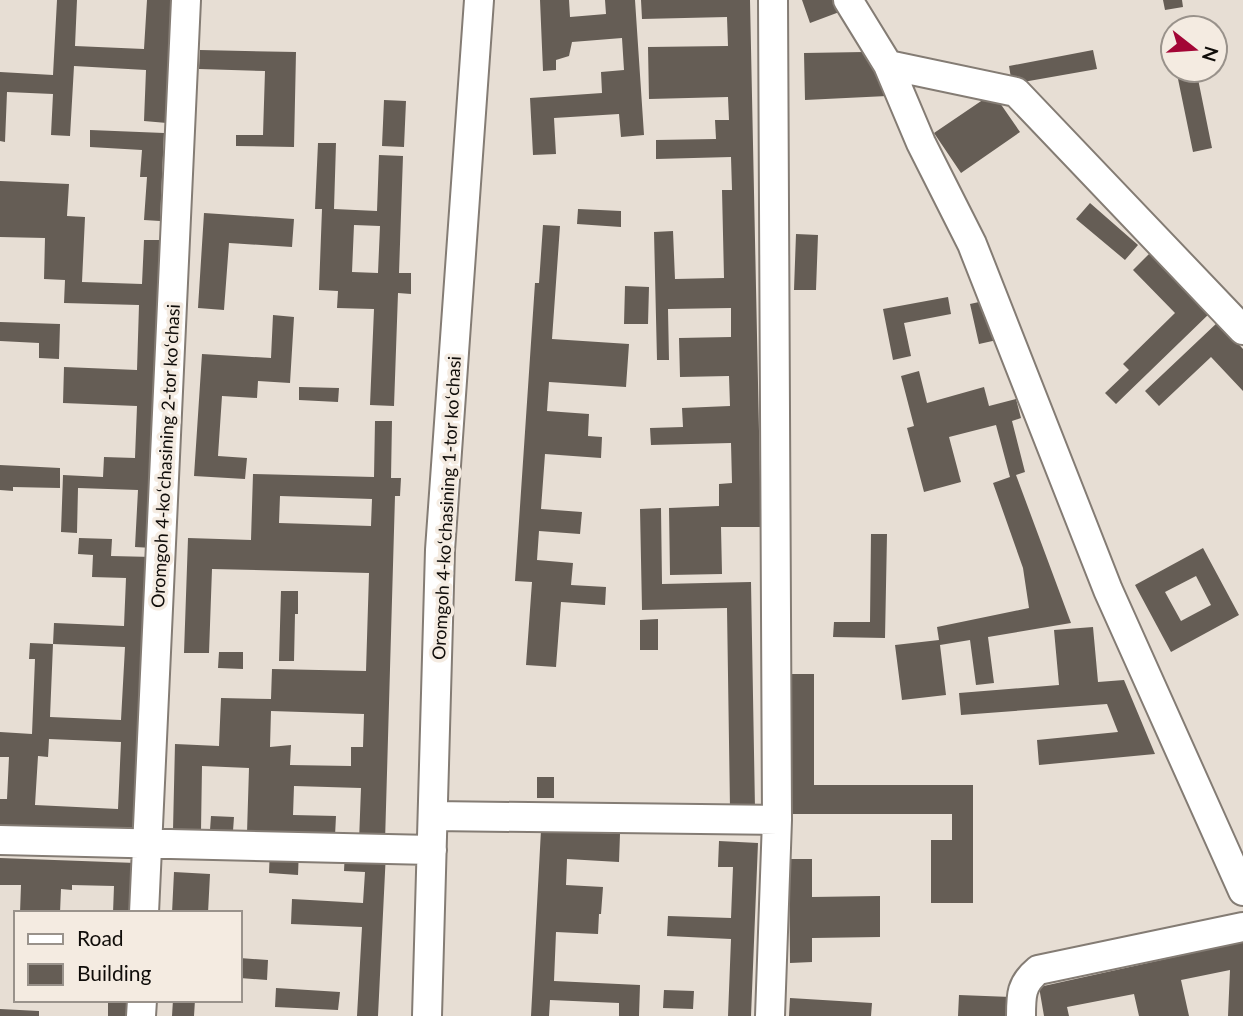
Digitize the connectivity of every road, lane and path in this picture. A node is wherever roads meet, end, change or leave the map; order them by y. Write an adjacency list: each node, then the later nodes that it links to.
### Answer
1 (186, 0): 10 (street, Oromgoh 4-koʻchasining 2-tor koʻchasi)
2 (479, 0): 7 (street, Oromgoh 4-koʻchasining 1-tor koʻchasi)
3 (774, 0): 8 (street)
4 (848, 0): 5 (street)
5 (887, 65): 6 (street); 12 (street)
6 (1243, 330)
7 (433, 816): 8 (street); 11 (street, Oromgoh 4-koʻchasining 1-tor koʻchasi)
8 (777, 820): 16 (street)
9 (0, 840): 10 (street)
10 (147, 844): 11 (street); 13 (street, Oromgoh 4-koʻchasining 2-tor koʻchasi)
11 (432, 850): 15 (street, Oromgoh 4-koʻchasining 1-tor koʻchasi)
12 (1243, 891)
13 (145, 911)
14 (1243, 927): 17 (street)
15 (427, 1016)
16 (770, 1016)
17 (1021, 1016)

